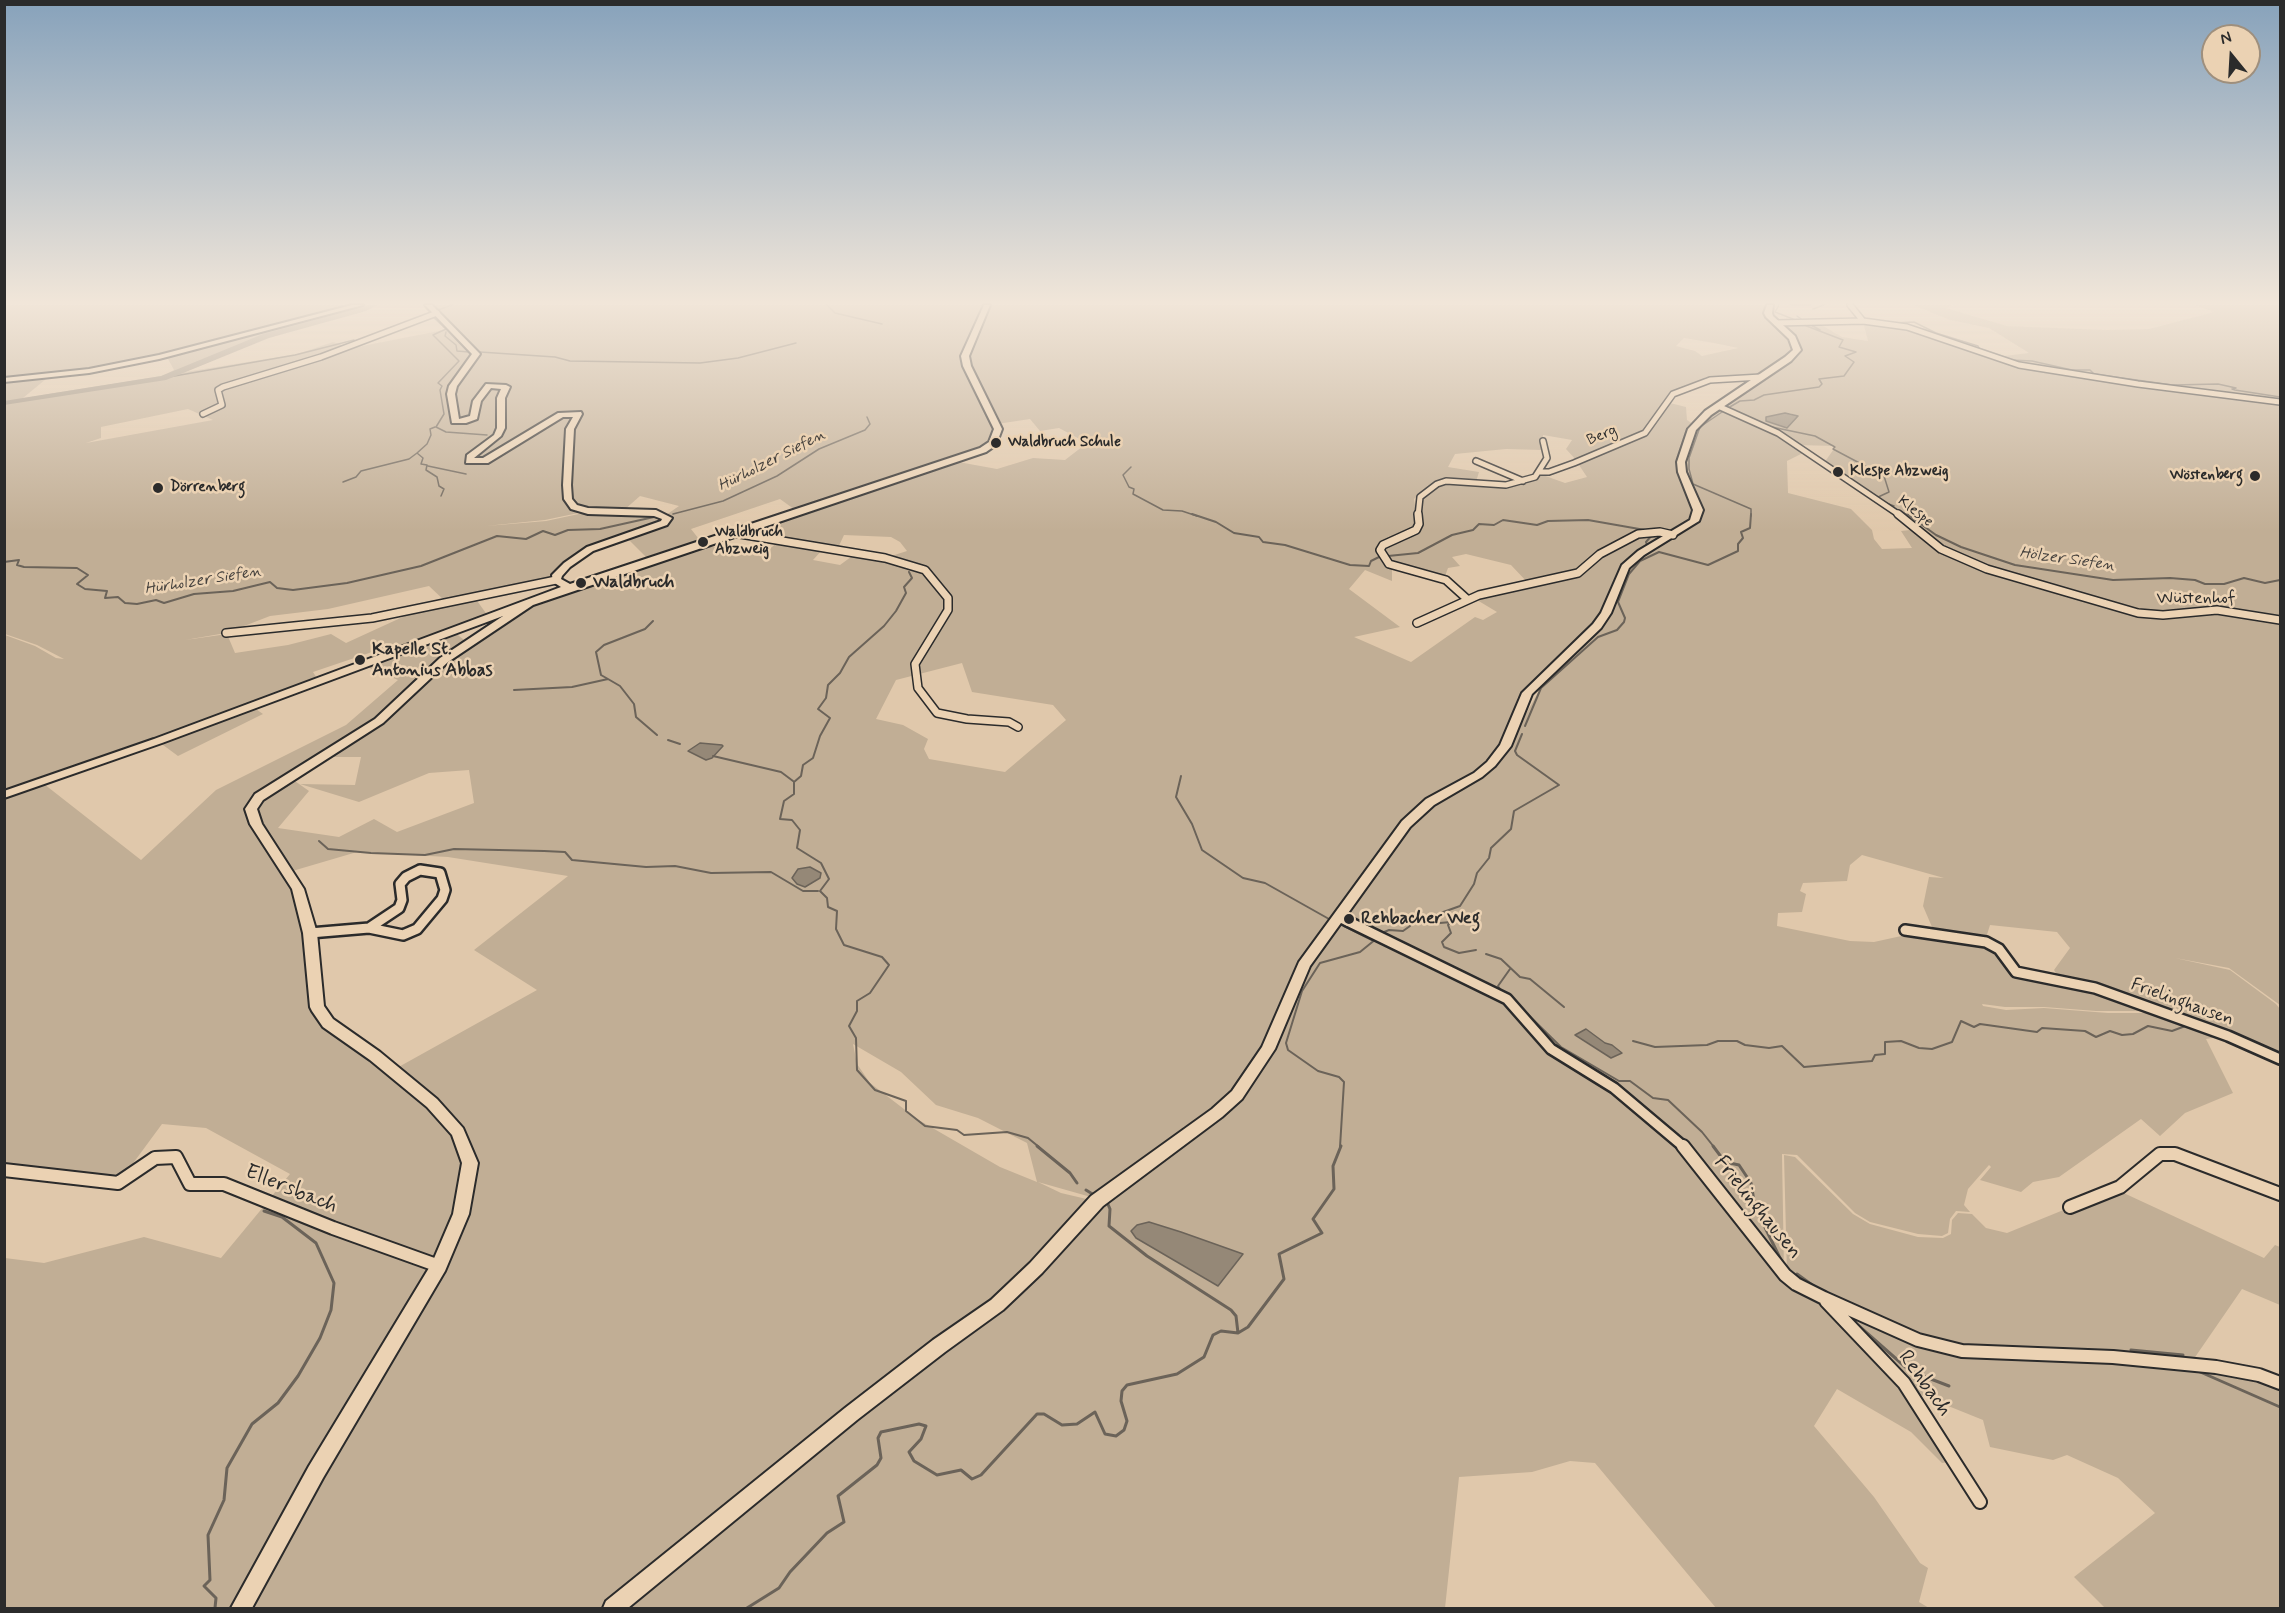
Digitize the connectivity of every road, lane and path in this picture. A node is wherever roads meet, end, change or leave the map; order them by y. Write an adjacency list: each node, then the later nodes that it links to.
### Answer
1 (244, 380): 9 (street)
2 (457, 380): 18 (street)
3 (973, 380): 14 (street)
4 (1709, 380): 12 (street, Berg)
5 (1756, 380): 8 (street)
6 (2121, 380): 7 (street)
7 (2280, 402)
8 (1718, 406): 15 (street); 16 (street, Klespe)
9 (203, 414)
10 (1543, 441): 12 (street)
11 (1476, 461): 13 (street)
12 (1540, 472): 13 (street, Berg)
13 (1524, 481): 17 (street, Berg)
14 (734, 533): 20 (street); 26 (street)
15 (1673, 535): 21 (street); 28 (street)
16 (1941, 549): 23 (street, Wüstenhof)
17 (1381, 556): 19 (street)
18 (556, 580): 20 (street); 25 (street)
19 (1446, 580): 21 (street)
20 (569, 588): 22 (street)
21 (1467, 599): 24 (street)
22 (529, 603): 27 (street); 31 (street)
23 (2280, 620)
24 (1417, 623)
25 (226, 633)
26 (1018, 727)
27 (4, 795)
28 (1338, 917): 37 (street, Frielinghausen); 41 (street)
29 (369, 928): 29 (street); 31 (street)
30 (1905, 930): 32 (street, Frielinghausen)
31 (310, 933): 36 (street)
32 (2280, 1059)
33 (4, 1170): 36 (street, Ellersbach)
34 (2280, 1194): 35 (street)
35 (2070, 1207)
36 (439, 1266): 40 (street)
37 (1824, 1298): 38 (street, Frielinghausen); 39 (street, Rehbach)
38 (2280, 1383)
39 (1980, 1502)
40 (241, 1608)
41 (613, 1608)

